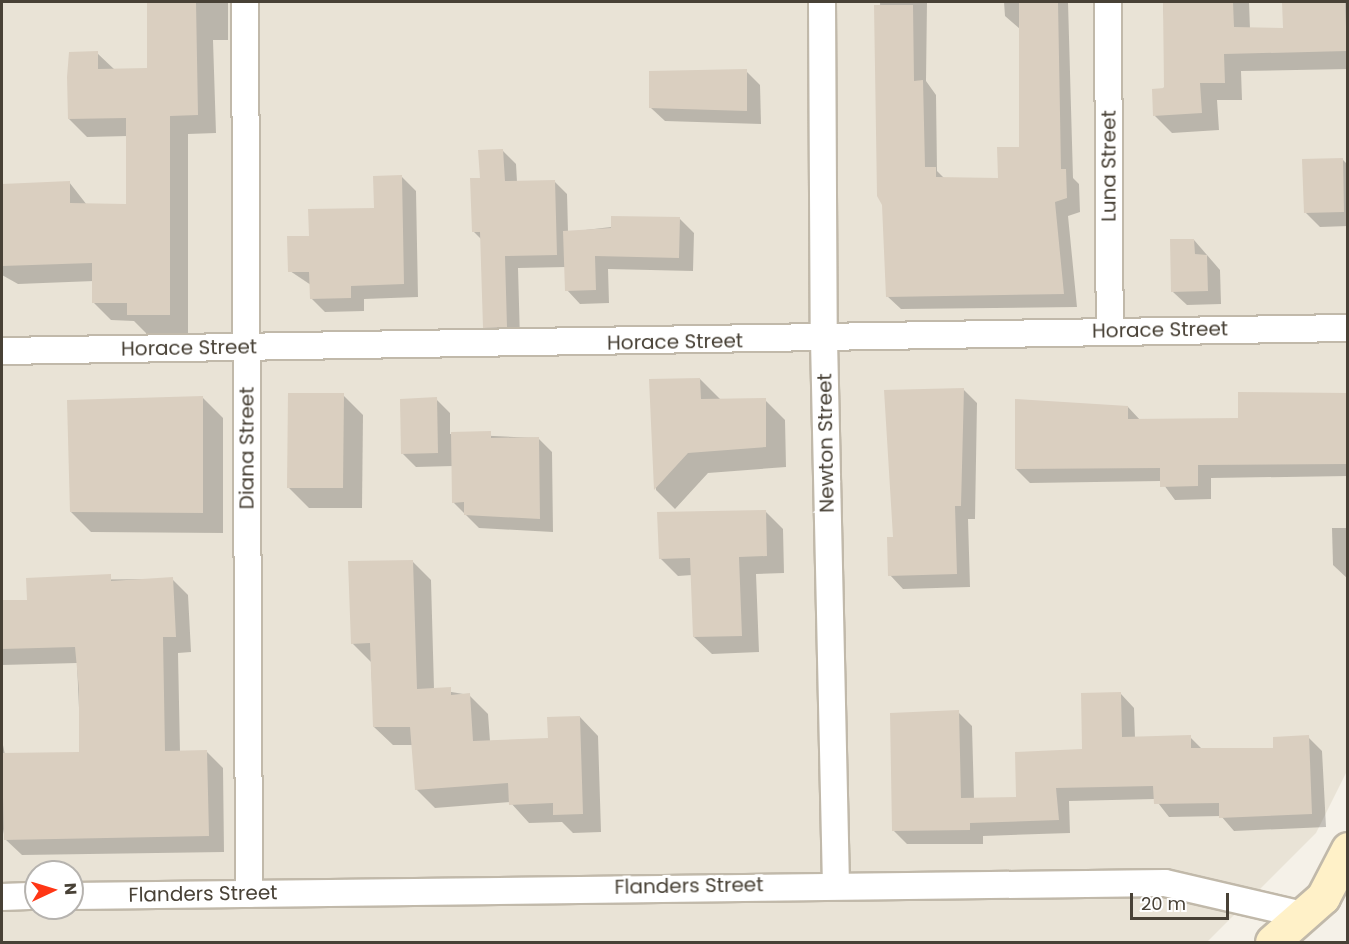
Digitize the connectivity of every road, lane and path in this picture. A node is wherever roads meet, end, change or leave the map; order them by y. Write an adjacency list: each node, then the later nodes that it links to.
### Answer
1 (245, 2): 7 (street, Diana Street)
2 (822, 2): 6 (street, Newton Street)
3 (1108, 2): 5 (street, Luna Street)
4 (1347, 328): 5 (street, Horace Street)
5 (1110, 331): 6 (street, Horace Street)
6 (824, 340): 7 (street, Horace Street); 10 (street, Newton Street)
7 (247, 347): 8 (street, Horace Street); 11 (street, Diana Street)
8 (2, 351)
9 (1347, 849): 15 (street)
10 (836, 884): 11 (street, Flanders Street); 15 (street, Flanders Street)
11 (249, 894): 12 (street, Flanders Street)
12 (84, 896)
13 (2, 897): 14 (street)
14 (24, 897)
15 (1302, 915): 16 (street)
16 (1272, 942)

